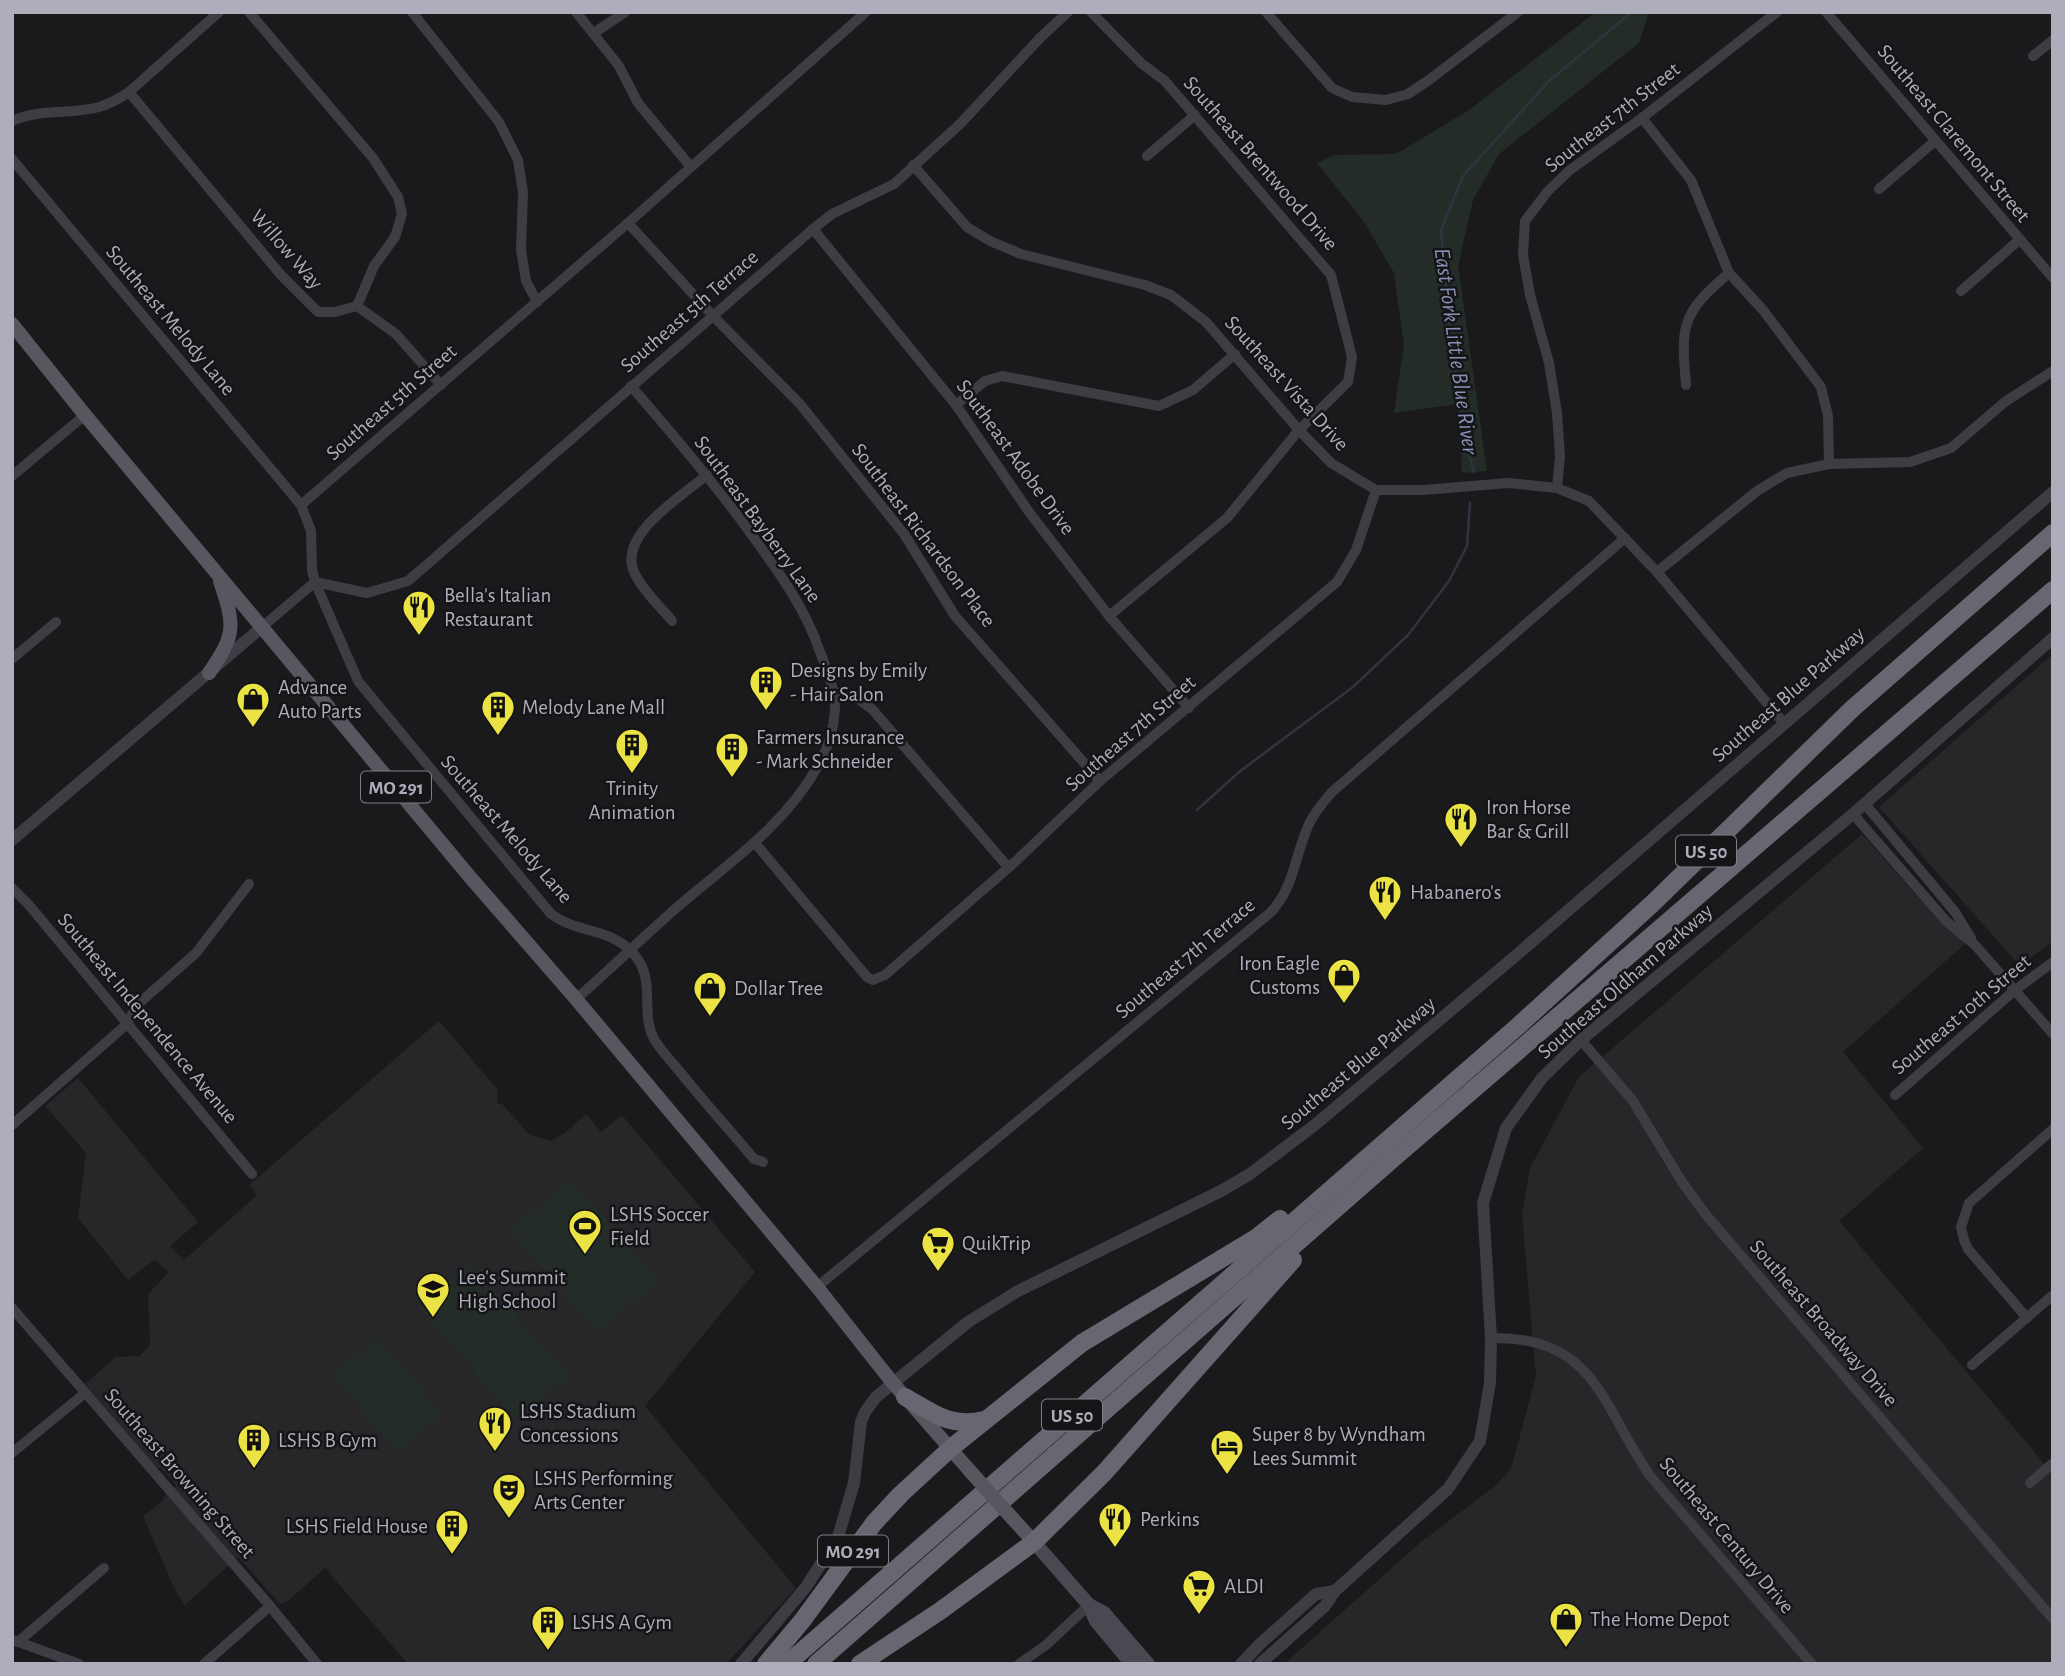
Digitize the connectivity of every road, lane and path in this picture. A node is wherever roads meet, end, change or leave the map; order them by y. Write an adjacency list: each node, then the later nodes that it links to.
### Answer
1 (219, 12): 16 (street)
2 (249, 12): 33 (street)
3 (412, 12): 32 (street)
4 (576, 12): 13 (street)
5 (625, 12): 13 (street)
6 (866, 12): 24 (street, Southeast 5th Street)
7 (1068, 12): 23 (street, Southeast 5th Terrace)
8 (1091, 12): 17 (street, Southeast Brentwood Drive)
9 (1266, 12): 12 (street)
10 (1777, 12): 18 (street, Southeast 7th Street)
11 (1826, 12): 20 (street, Southeast Claremont Street)
12 (1513, 14)
13 (594, 33): 24 (street)
14 (2053, 40): 15 (street)
15 (2033, 56)
16 (129, 92): 19 (street); 33 (street, Willow Way)
17 (1195, 114): 21 (street); 43 (street, Southeast Brentwood Drive)
18 (1642, 118): 29 (street); 47 (street, Southeast 7th Street)
19 (12, 121)
20 (1935, 141): 25 (street); 28 (street, Southeast Claremont Street)
21 (1147, 156)
22 (12, 159): 50 (street, Southeast Melody Lane)
23 (913, 165): 27 (street, Southeast 5th Terrace); 36 (street, Southeast Vista Drive)
24 (691, 167): 26 (street, Southeast 5th Street)
25 (1880, 190)
26 (628, 223): 32 (street, Southeast 5th Street); 34 (street, Southeast Richardson Place)
27 (813, 229): 34 (street, Southeast 5th Terrace); 41 (street, Southeast Adobe Drive)
28 (2019, 240): 30 (street, Southeast Claremont Street); 31 (street)
29 (1729, 273): 39 (street); 44 (street)
30 (2053, 278)
31 (1961, 290)
32 (537, 302): 38 (street, Southeast 5th Street)
33 (357, 306): 38 (street)
34 (713, 316): 40 (street, Southeast 5th Terrace); 67 (street, Southeast Richardson Place)
35 (12, 324): 42 (main road, MO 291)
36 (1235, 354): 41 (street); 43 (street, Southeast Vista Drive)
37 (2053, 371): 44 (street)
38 (440, 385): 50 (street, Southeast 5th Street)
39 (1686, 385)
40 (631, 386): 45 (street, Southeast Bayberry Lane); 55 (street, Southeast 5th Terrace)
41 (956, 405): 57 (street, Southeast Adobe Drive)
42 (85, 415): 46 (street); 54 (main road, MO 291)
43 (1299, 430): 48 (street, Southeast Vista Drive); 57 (street, Southeast Brentwood Drive)
44 (1829, 464): 53 (street)
45 (707, 475): 58 (street); 64 (street, Southeast Bayberry Lane)
46 (12, 476)
47 (1557, 488): 48 (street); 52 (street)
48 (1376, 490): 65 (street, Southeast 7th Street)
49 (2053, 492): 66 (street, Southeast Blue Parkway)
50 (301, 505): 55 (street)
51 (2053, 533): 88 (highway, US 50)
52 (1625, 538): 53 (street); 90 (street, Southeast 7th Terrace)
53 (1657, 572): 66 (street)
54 (218, 573): 60 (main road, MO 291); 63 (main road)
55 (315, 582): 60 (street); 76 (street, Southeast Melody Lane)
56 (2053, 590): 86 (highway, US 50)
57 (1109, 615): 65 (street, Southeast Adobe Drive)
58 (672, 621)
59 (56, 622): 62 (street)
60 (262, 627): 63 (street); 79 (main road, MO 291)
61 (2053, 638): 68 (street, Southeast Oldham Parkway)
62 (12, 659)
63 (209, 673): 70 (street)
64 (832, 691): 71 (street, Southeast Bayberry Lane); 72 (street)
65 (1189, 708): 67 (street, Southeast 7th Street)
66 (1783, 722): 96 (street, Southeast Blue Parkway)
67 (1100, 781): 72 (street, Southeast 7th Street)
68 (1865, 804): 69 (street, Southeast Oldham Parkway); 75 (street)
69 (1853, 814): 75 (street); 82 (street, Southeast Oldham Parkway)
70 (12, 840)
71 (755, 842): 72 (street, Southeast 7th Street); 76 (street, Southeast Bayberry Lane)
72 (1009, 867)
73 (249, 884): 80 (street)
74 (12, 888): 80 (street, Southeast Independence Avenue)
75 (1975, 945): 78 (street)
76 (631, 951): 79 (street, Southeast Bayberry Lane); 87 (street)
77 (2053, 962): 78 (street, Southeast 10th Street)
78 (2015, 990): 81 (street); 83 (street, Southeast 10th Street)
79 (576, 999): 90 (main road, MO 291)
80 (127, 1024): 84 (street); 89 (street, Southeast Independence Avenue)
81 (2053, 1034)
82 (1581, 1040): 94 (street, Southeast Oldham Parkway); 109 (street, Southeast Broadway Drive)
83 (1895, 1095)
84 (12, 1125)
85 (2053, 1129): 93 (street)
86 (1396, 1156): 104 (highway); 117 (highway, US 50)
87 (763, 1162)
88 (1357, 1166): 99 (highway); 116 (highway, US 50)
89 (252, 1174)
90 (817, 1287): 96 (main road, MO 291)
91 (2053, 1295): 93 (street)
92 (12, 1308): 97 (street, Southeast Browning Street)
93 (2027, 1318): 95 (street)
94 (1491, 1338): 106 (street, Southeast Oldham Parkway); 124 (street, Southeast Century Drive)
95 (1972, 1365)
96 (892, 1382): 98 (main road, MO 291); 114 (street, Southeast Blue Parkway)
97 (85, 1393): 101 (street); 108 (street, Southeast Browning Street)
98 (905, 1397): 99 (highway); 100 (main road, MO 291)
99 (987, 1420): 100 (highway)
100 (951, 1448): 104 (main road, bridge); 115 (highway, MO 291)
101 (12, 1453)
102 (2053, 1463): 103 (street)
103 (2030, 1483)
104 (1034, 1542): 107 (main road); 118 (highway)
105 (104, 1568): 110 (street)
106 (1335, 1591): 122 (street, Southeast Oldham Parkway); 123 (street, Southeast Oldham Parkway)
107 (1089, 1605): 119 (street); 120 (main road); 121 (main road)
108 (270, 1606): 112 (street); 113 (street, Southeast Browning Street)
109 (2053, 1619)
110 (15, 1641): 111 (street)
111 (79, 1664)
112 (204, 1664)
113 (317, 1664)
114 (741, 1664)
115 (766, 1664)
116 (787, 1664)
117 (816, 1664)
118 (860, 1664)
119 (1019, 1664)
120 (1132, 1664)
121 (1148, 1664)
122 (1241, 1664)
123 (1260, 1664)
124 (1812, 1664)

